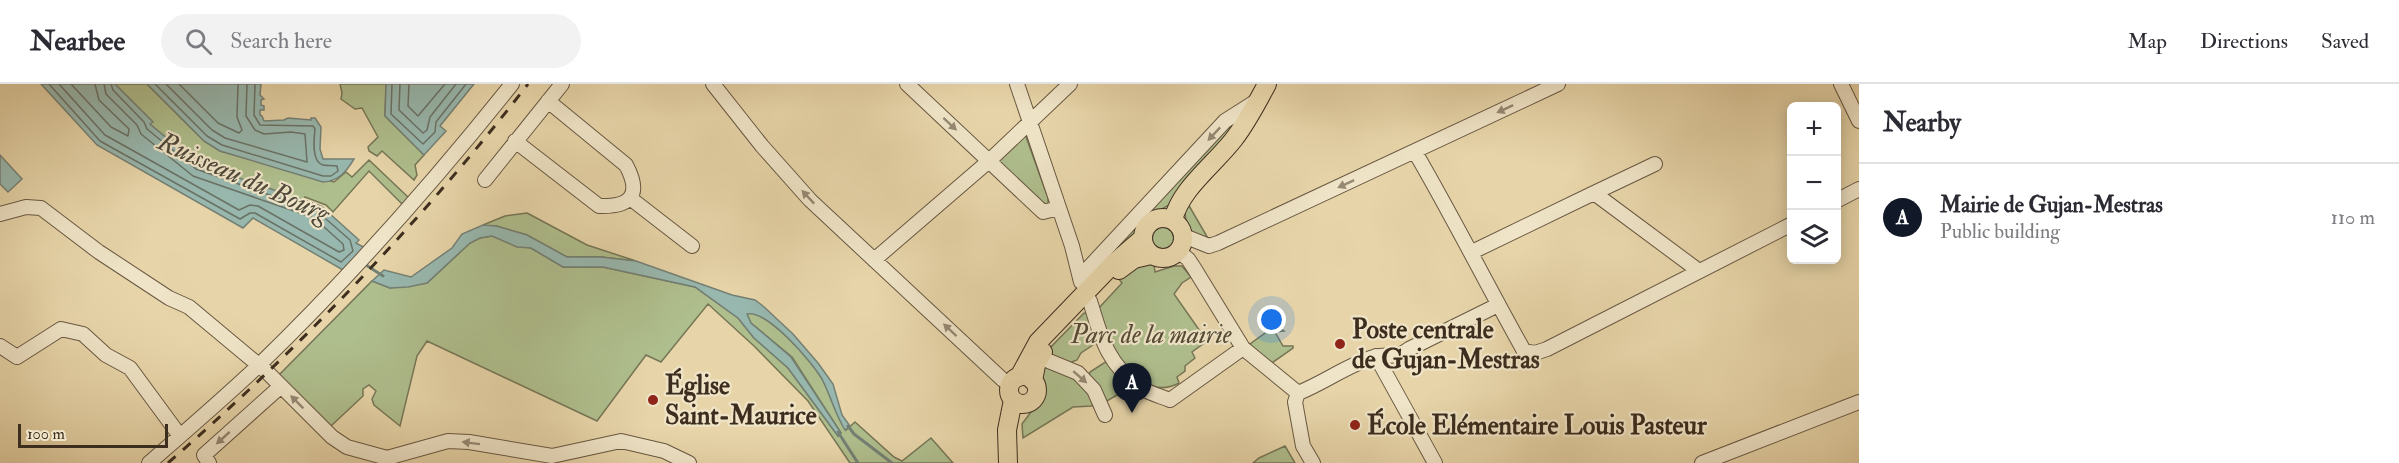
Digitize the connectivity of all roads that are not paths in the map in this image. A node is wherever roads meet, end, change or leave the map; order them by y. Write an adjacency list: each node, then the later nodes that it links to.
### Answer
1 (512, 84): 40 (street)
2 (562, 84): 10 (street)
3 (713, 84): 31 (street, one-way to 3)
4 (907, 84): 15 (street, one-way to 15)
5 (1017, 84): 12 (street)
6 (1070, 84): 12 (street)
7 (1558, 84): 14 (street, one-way to 14)
8 (1841, 84): 11 (street)
9 (1264, 91): 24 (main road); 33 (street, one-way to 33)
10 (548, 101): 13 (street); 20 (street)
11 (1859, 121)
12 (1030, 122): 15 (street); 22 (street)
13 (516, 141): 17 (street); 20 (street)
14 (1414, 152): 27 (street, one-way to 27); 29 (street)
15 (989, 161): 22 (street); 31 (street)
16 (1655, 164): 19 (street)
17 (485, 180)
18 (1859, 189): 21 (street)
19 (1594, 193): 29 (street); 32 (street)
20 (630, 198): 28 (street)
21 (1841, 198)
22 (1059, 208): 33 (street)
23 (0, 214): 40 (street)
24 (1173, 220): 26 (main road); 27 (main road)
25 (1787, 226): 32 (street)
26 (1143, 238): 30 (main road); 33 (main road)
27 (1181, 244): 30 (main road); 37 (street)
28 (692, 246)
29 (1472, 252): 35 (street)
30 (1151, 255): 34 (main road)
31 (874, 260): 42 (street, one-way to 31)
32 (1699, 271): 35 (street)
33 (1086, 272): 34 (main road)
34 (1086, 298): 37 (street); 39 (main road); 42 (main road)
35 (1498, 305): 38 (street)
36 (0, 346): 46 (street)
37 (1244, 348): 43 (street)
38 (1376, 356): 43 (street); 53 (street)
39 (1040, 357): 42 (main road); 45 (street, one-way to 45)
40 (259, 365): 41 (street); 46 (street)
41 (280, 386): 48 (street, one-way to 48); 49 (street, one-way to 41)
42 (1020, 389): 50 (main road); 51 (main road)
43 (1298, 393): 52 (street)
44 (1859, 402): 54 (street)
45 (1105, 415)
46 (180, 436): 47 (street)
47 (149, 463)
48 (209, 463)
49 (689, 463)
50 (1008, 463)
51 (1015, 463)
52 (1313, 463)
53 (1435, 463)
54 (1702, 463)

